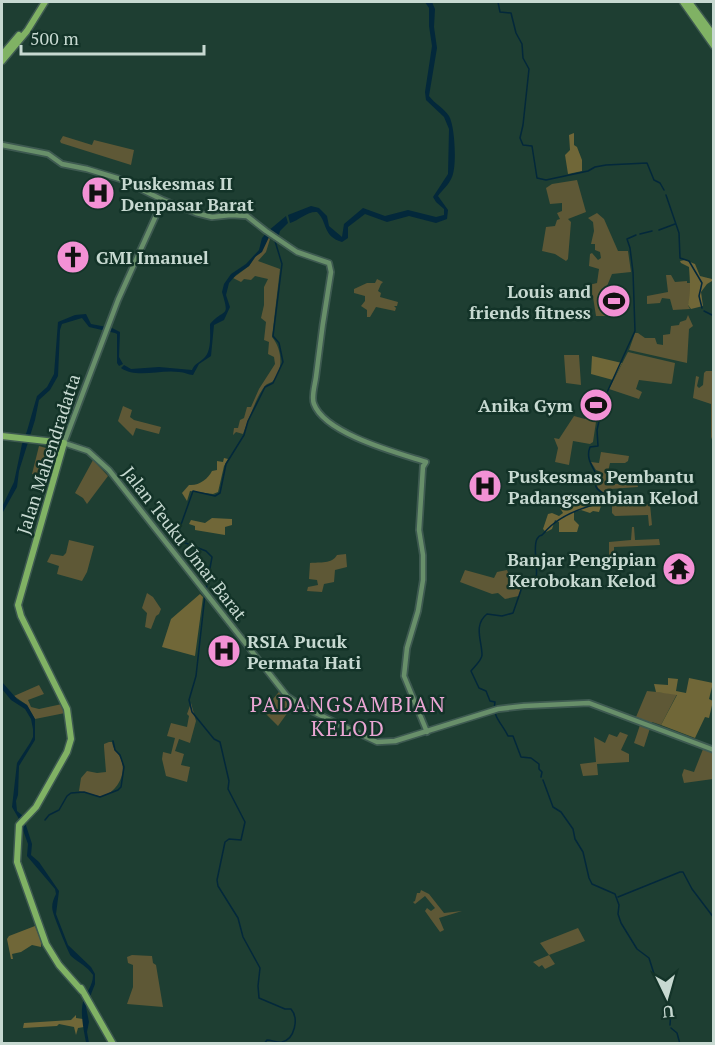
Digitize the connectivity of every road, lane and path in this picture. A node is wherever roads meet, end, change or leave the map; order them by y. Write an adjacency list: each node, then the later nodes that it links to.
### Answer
1 (43, 2): 6 (highway); 7 (highway)
2 (683, 2): 5 (highway)
3 (689, 2): 4 (highway)
4 (714, 36)
5 (714, 45)
6 (2, 55)
7 (2, 61)
8 (2, 145): 9 (main road)
9 (163, 200): 11 (main road, Jalan Mahendradatta); 12 (main road)
10 (2, 436): 11 (highway, Jalan Teuku Umar Barat)
11 (64, 443): 12 (main road, Jalan Teuku Umar Barat); 14 (highway, Jalan Mahendradatta)
12 (427, 732): 13 (main road, Jalan Teuku Umar Barat)
13 (714, 750)
14 (113, 1044)

